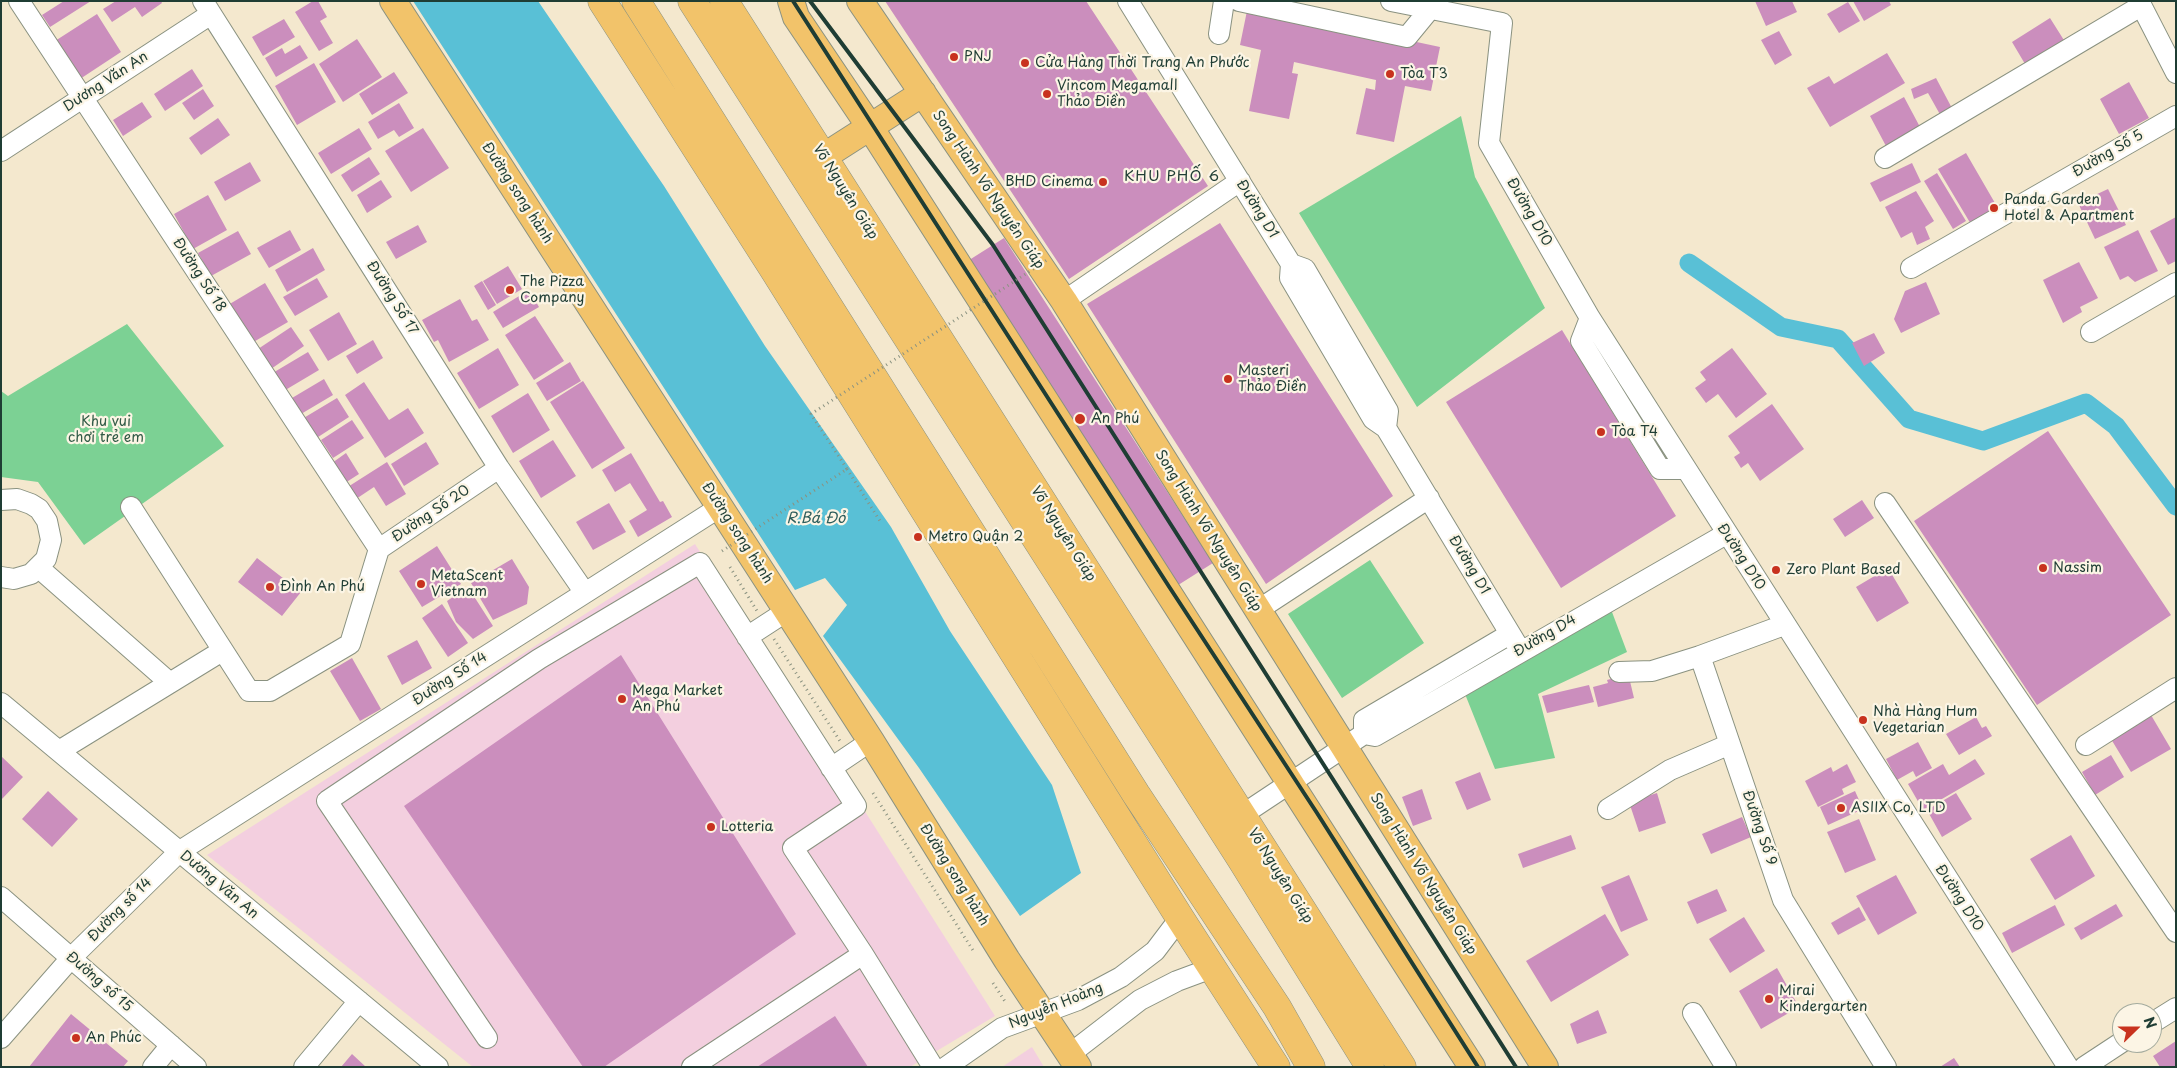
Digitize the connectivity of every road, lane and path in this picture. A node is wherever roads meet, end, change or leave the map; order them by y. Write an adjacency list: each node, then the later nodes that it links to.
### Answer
1 (19, 1): 19 (street, Đường Số 18)
2 (393, 1): 37 (main road, Đường song hành)
3 (602, 1): 67 (highway)
4 (636, 1): 90 (highway)
5 (692, 1): 91 (highway, Võ Nguyên Giáp)
6 (724, 1): 23 (highway, Võ Nguyên Giáp)
7 (791, 1): 21 (main road)
8 (860, 1): 18 (main road, Song Hành Võ Nguyên Giáp)
9 (1128, 1): 25 (street, Đường D1)
10 (1224, 1): 16 (street)
11 (1239, 1): 15 (street)
12 (1391, 1): 15 (street)
13 (2140, 3): 17 (street); 24 (street)
14 (207, 7): 19 (street, Dương Văn An); 31 (street, Đường Số 17)
15 (1430, 9): 39 (street, Đường D10)
16 (1218, 34)
17 (2176, 73)
18 (923, 93): 21 (main road); 29 (main road, Song Hành Võ Nguyên Giáp)
19 (82, 98): 22 (street, Dương Văn An); 40 (street, Đường Số 18)
20 (2176, 116): 27 (street, Đường Số 5)
21 (870, 127): 23 (main road); 62 (main road)
22 (1, 151)
23 (823, 157): 64 (highway, Võ Nguyên Giáp)
24 (1885, 158)
25 (1240, 181): 29 (street); 33 (street, Đường D1)
26 (1047, 260): 32 (path, bridge)
27 (1910, 268)
28 (2176, 283): 30 (street)
29 (1064, 301): 45 (main road, Song Hành Võ Nguyên Giáp)
30 (2091, 332)
31 (500, 468): 40 (street, Đường Số 20); 44 (street, Đường Số 17)
32 (847, 469): 38 (path); 41 (path, bridge)
33 (1429, 498): 45 (street); 49 (street, Đường D1)
34 (1, 500): 42 (street)
35 (1885, 503): 68 (street)
36 (131, 507): 50 (street, Đường Số 20)
37 (720, 507): 44 (street, Đường Số 14); 46 (main road, Đường song hành)
38 (880, 520)
39 (1726, 534): 47 (street, Đường D10); 49 (street, Đường D4)
40 (379, 549): 50 (street, Đường Số 20)
41 (722, 551)
42 (39, 568): 43 (street); 53 (street)
43 (1, 577)
44 (584, 593): 65 (street, Đường Số 14)
45 (1258, 610): 56 (main road, Song Hành Võ Nguyên Giáp)
46 (787, 611): 48 (street); 57 (main road, Đường song hành)
47 (1784, 625): 51 (street); 97 (street, Đường D10)
48 (748, 637): 61 (street); 78 (street)
49 (1515, 642): 56 (street, Đường D4)
50 (222, 651): 53 (street)
51 (1700, 656): 52 (street); 58 (street, Đường Số 9)
52 (1619, 672)
53 (170, 683): 60 (street)
54 (2176, 688): 59 (street)
55 (1, 702): 60 (street, Dương Văn An)
56 (1354, 740): 62 (street, Đường D4); 94 (main road, Song Hành Võ Nguyên Giáp)
57 (871, 741): 61 (street); 74 (main road, Đường song hành)
58 (1730, 744): 63 (street); 96 (street, Đường Số 9)
59 (2086, 745)
60 (59, 751): 65 (street, Dương Văn An)
61 (831, 768): 69 (street)
62 (1290, 783): 64 (street, Đường D4); 93 (main road)
63 (1608, 809)
64 (1242, 815): 92 (highway, Võ Nguyên Giáp)
65 (180, 851): 70 (street, Đường số 14); 72 (street, Dương Văn An)
66 (1, 897): 70 (street, Đường số 15)
67 (1180, 918): 71 (highway); 74 (street, Nguyễn Hoàng)
68 (2176, 932)
69 (863, 954): 86 (street); 87 (street)
70 (71, 958): 77 (street, Đường số 14); 79 (street, Đường số 15)
71 (1212, 968): 81 (street); 89 (highway)
72 (359, 1001): 84 (street); 85 (street, Dương Văn An)
73 (2176, 1008): 76 (street)
74 (1042, 1013): 81 (main road, Đường song hành); 88 (street, Nguyễn Hoàng)
75 (1693, 1013): 95 (street)
76 (2162, 1017)
77 (1, 1038)
78 (487, 1038)
79 (172, 1045): 82 (street); 83 (street, Đường số 15)
80 (2112, 1049): 98 (street)
81 (1074, 1060)
82 (153, 1067)
83 (196, 1067)
84 (304, 1067)
85 (438, 1067)
86 (692, 1067)
87 (933, 1067)
88 (946, 1067)
89 (1276, 1067)
90 (1310, 1067)
91 (1370, 1067)
92 (1402, 1067)
93 (1472, 1067)
94 (1544, 1067)
95 (1726, 1067)
96 (1886, 1067)
97 (2068, 1067)
98 (2084, 1067)

